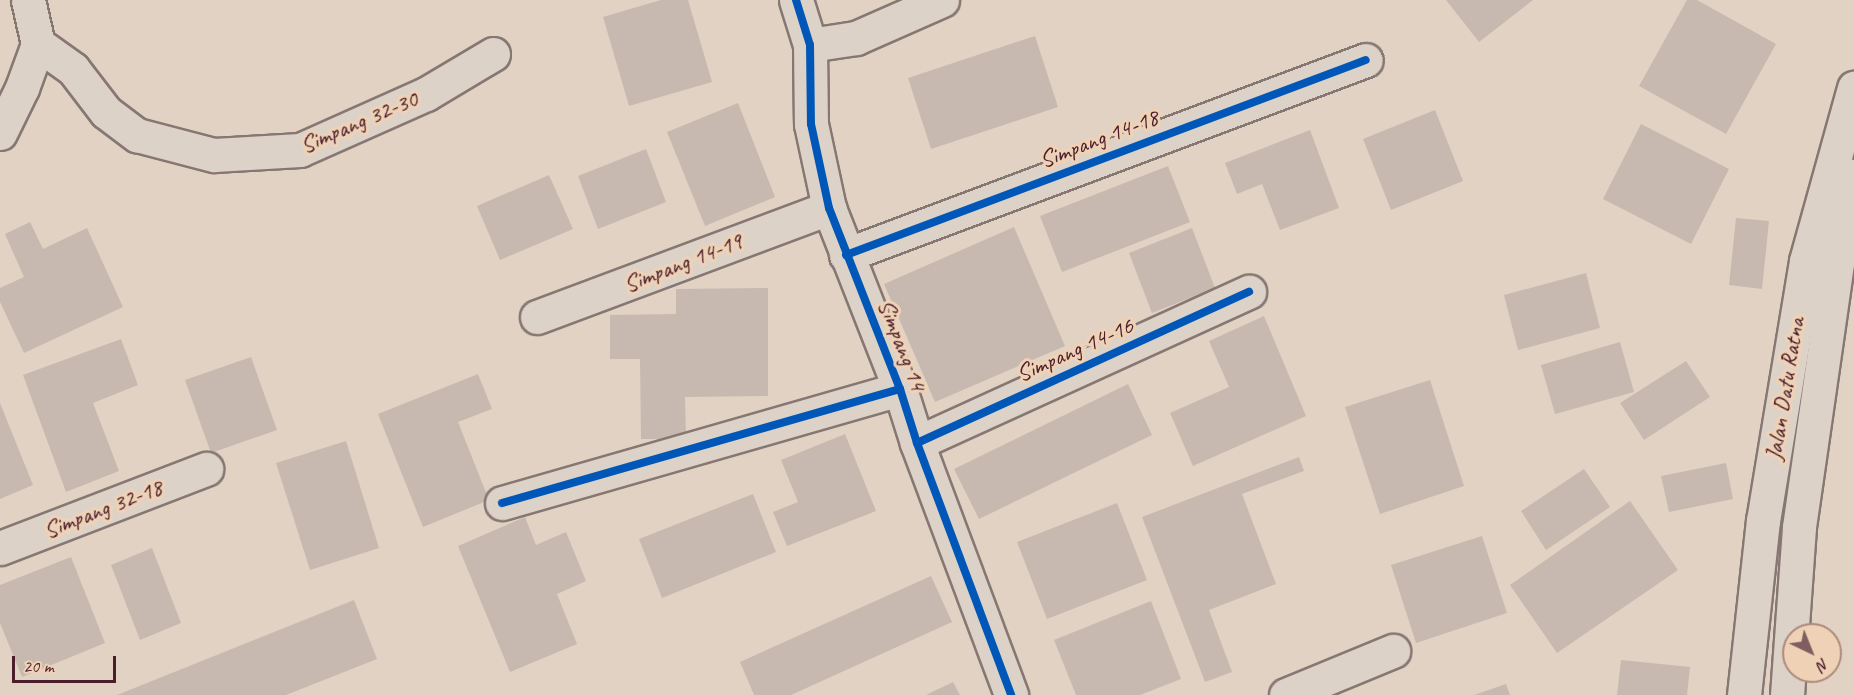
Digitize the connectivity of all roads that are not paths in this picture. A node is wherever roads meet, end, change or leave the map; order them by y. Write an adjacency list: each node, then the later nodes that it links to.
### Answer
1 (28, 0): 4 (street)
2 (796, 0): 5 (street, Simpang 14)
3 (942, 0): 5 (street)
4 (38, 44): 6 (street, Simpang 32-30); 10 (street)
5 (810, 45): 11 (street, Simpang 14)
6 (493, 54)
7 (1366, 60): 12 (street, Simpang 14-18)
8 (1854, 88): 23 (street, Jalan Datu Ratna)
9 (1854, 101): 24 (street, Jalan Datu Ratna)
10 (0, 133)
11 (829, 208): 12 (street, Simpang 14); 14 (street, Simpang 14-19)
12 (846, 255): 15 (street, Simpang 14)
13 (1249, 292): 16 (street, Simpang 14-16)
14 (537, 317)
15 (900, 389): 16 (street, Simpang 14); 18 (street)
16 (917, 443): 21 (street, Simpang 14)
17 (206, 469): 19 (street, Simpang 32-18)
18 (502, 503)
19 (0, 548)
20 (1393, 651): 22 (street)
21 (1011, 695)
22 (1286, 695)
23 (1744, 695)
24 (1787, 695)

